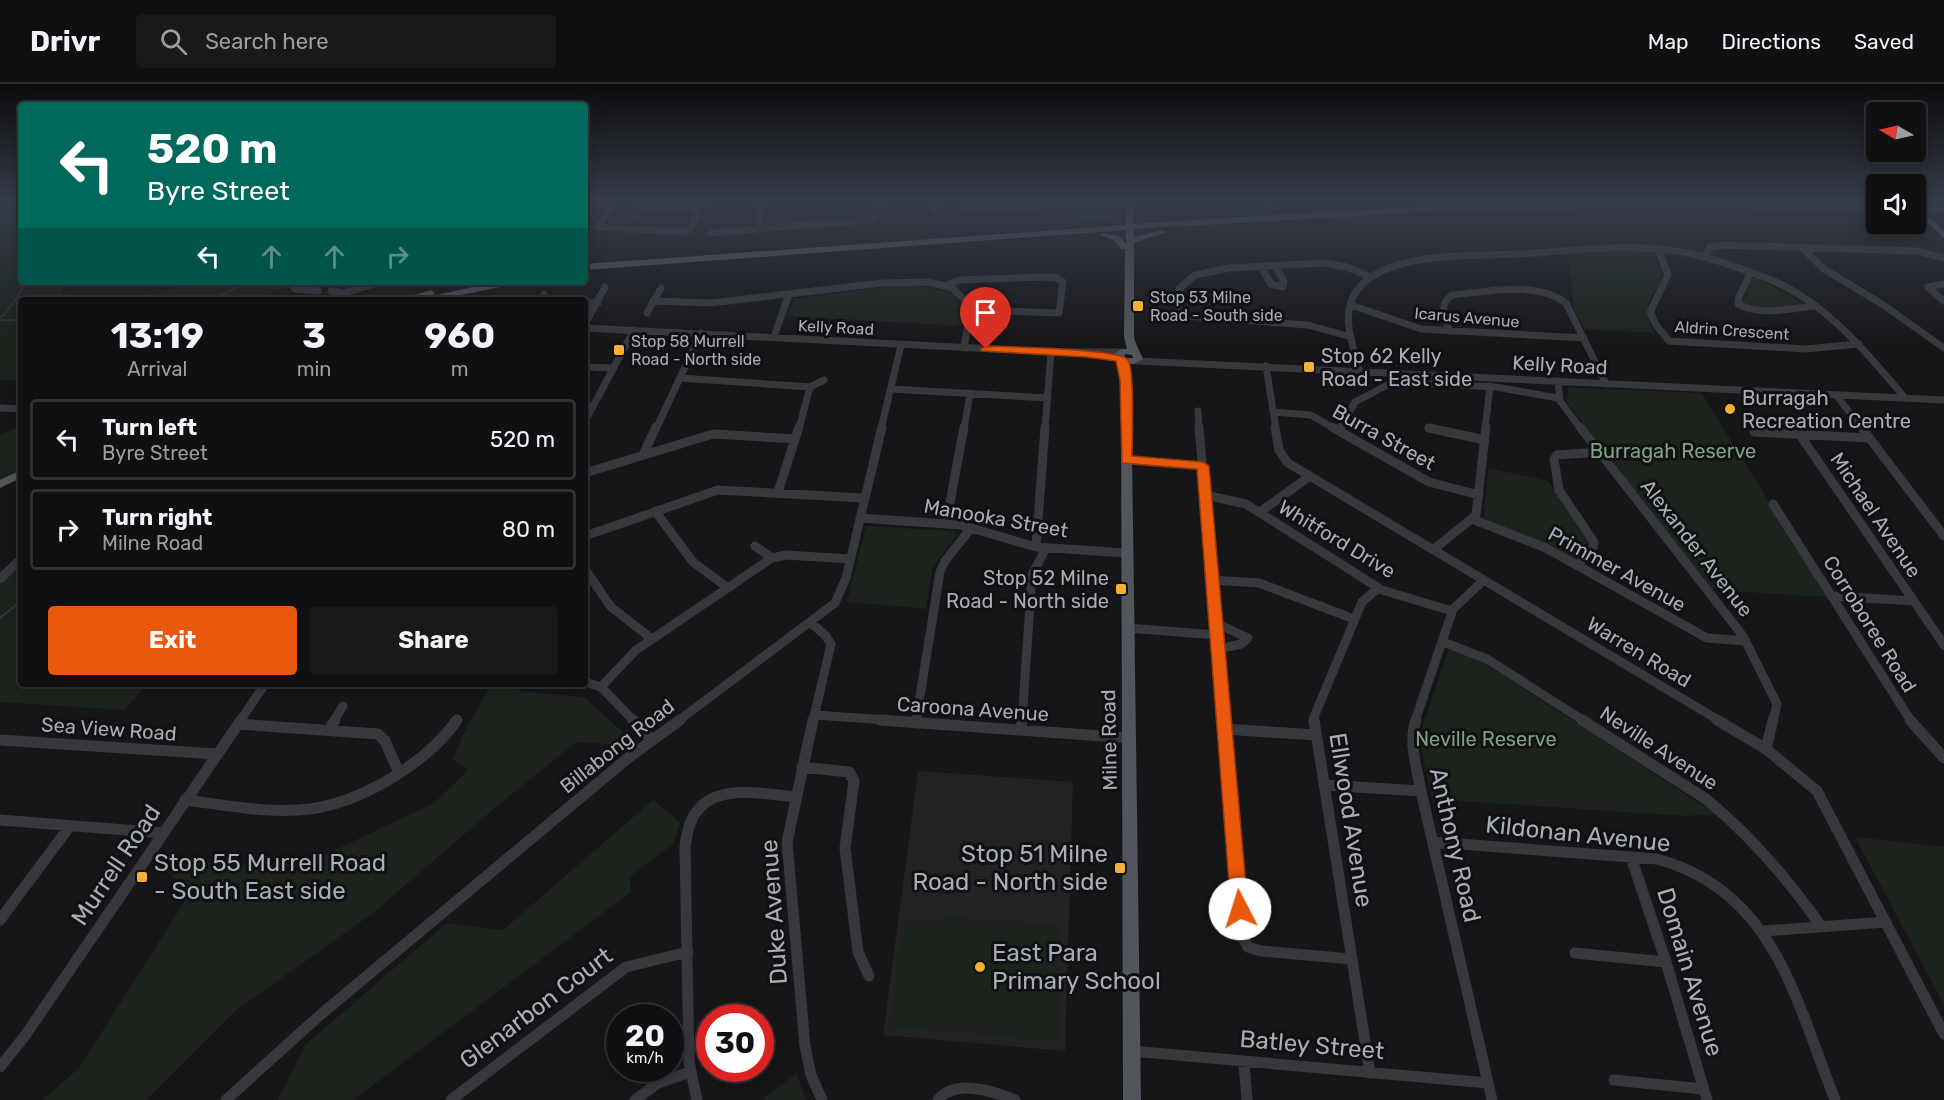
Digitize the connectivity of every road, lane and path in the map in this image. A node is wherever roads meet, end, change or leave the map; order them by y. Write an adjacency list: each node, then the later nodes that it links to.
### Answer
1 (845, 249): 13 (main road)
2 (881, 249): 13 (main road)
3 (1127, 249): 56 (main road)
4 (1595, 249): 18 (street)
5 (1658, 249): 50 (street, Aldrin Crescent)
6 (1661, 249): 10 (street)
7 (1708, 249): 10 (street)
8 (1804, 249): 52 (street)
9 (1871, 249): 11 (street)
10 (1705, 256): 17 (street)
11 (1944, 258)
12 (588, 259): 13 (main road)
13 (639, 265): 16 (main road)
14 (1275, 266): 15 (street); 15 (street); 18 (street)
15 (1261, 267): 48 (street)
16 (588, 270)
17 (1751, 272): 39 (street); 39 (street)
18 (1371, 277): 38 (street)
19 (1944, 284): 35 (street)
20 (292, 285): 27 (street)
21 (371, 285): 29 (street)
22 (466, 285): 32 (main road)
23 (496, 285): 33 (main road)
24 (945, 286): 30 (street); 40 (street); 40 (street)
25 (605, 287): 37 (street)
26 (661, 288): 34 (street)
27 (318, 291)
28 (331, 291): 29 (street)
29 (344, 293): 31 (street)
30 (789, 294): 34 (street); 47 (street)
31 (340, 297)
32 (415, 297)
33 (438, 297)
34 (653, 301): 41 (street)
35 (1944, 301)
36 (588, 303): 37 (street)
37 (598, 303): 42 (street)
38 (1351, 305): 45 (street, Icarus Avenue); 48 (street)
39 (1816, 306): 50 (street)
40 (970, 310): 53 (street)
41 (647, 313)
42 (588, 321)
43 (588, 326): 44 (street, Kelly Road)
44 (634, 330): 46 (street, Kelly Road); 59 (street)
45 (1449, 331): 49 (street, Icarus Avenue); 49 (street)
46 (701, 333): 47 (street, Kelly Road); 61 (street)
47 (774, 337): 51 (street, Kelly Road)
48 (1351, 337): 60 (street)
49 (1584, 338): 64 (street)
50 (1859, 344): 72 (street)
51 (901, 345): 53 (street, Kelly Road); 67 (street, Billabong Road)
52 (1941, 347): 55 (street)
53 (964, 348): 54 (street, Kelly Road)
54 (1051, 352): 56 (street, Kelly Road); 70 (street)
55 (1944, 355)
56 (1128, 356): 57 (street, Kelly Road); 88 (main road, Milne Road)
57 (1266, 366): 60 (street, Kelly Road); 78 (street, Warren Road)
58 (588, 367): 59 (street)
59 (613, 368): 76 (street)
60 (1360, 372): 63 (street, Kelly Road)
61 (680, 378): 66 (street); 87 (street)
62 (824, 380): 66 (street)
63 (1558, 381): 64 (street, Kelly Road); 71 (street)
64 (1606, 384): 69 (street, Kelly Road)
65 (1490, 386): 71 (street); 80 (street); 85 (street)
66 (810, 387): 84 (street)
67 (891, 389): 68 (street); 99 (street, Billabong Road)
68 (970, 393): 70 (street); 105 (street)
69 (1837, 396): 72 (street, Kelly Road); 83 (street)
70 (1048, 398): 110 (street)
71 (1558, 398): 86 (street, Alexander Avenue)
72 (1905, 398): 73 (street, Kelly Road)
73 (1944, 400)
74 (0, 408): 75 (street)
75 (18, 409)
76 (588, 410)
77 (1198, 411): 89 (street)
78 (1273, 412): 80 (street, Burra Street); 92 (street, Warren Road)
79 (1429, 428): 85 (street)
80 (1339, 431): 98 (street, Burra Street)
81 (1754, 432): 82 (street)
82 (1800, 435): 83 (street); 124 (street, Michael Avenue)
83 (1869, 438): 108 (street)
84 (795, 439): 87 (street); 96 (street)
85 (1485, 440): 98 (street)
86 (1599, 452): 116 (street); 132 (street, Alexander Avenue)
87 (644, 455): 90 (street)
88 (1126, 460): 89 (street); 112 (main road, Milne Road)
89 (1203, 466): 97 (street)
90 (588, 472)
91 (18, 475): 94 (main road)
92 (1310, 476): 102 (street); 111 (street, Warren Road)
93 (18, 482): 95 (main road)
94 (0, 484)
95 (0, 491)
96 (778, 492): 99 (street); 101 (street)
97 (1205, 495): 102 (street, Whitford Drive); 119 (street)
98 (1479, 495): 104 (street)
99 (864, 498): 103 (street, Billabong Road)
100 (1773, 504): 123 (street, Corroboree Road)
101 (655, 511): 107 (street); 121 (street)
102 (1260, 512): 122 (street, Whitford Drive)
103 (860, 518): 105 (street, Manooka Street); 114 (street, Billabong Road)
104 (1472, 519): 111 (street); 116 (street, Primmer Avenue)
105 (946, 524): 106 (street, Manooka Street)
106 (971, 528): 110 (street, Manooka Street); 142 (street)
107 (588, 535)
108 (1944, 536)
109 (755, 546): 113 (street)
110 (1041, 547): 112 (street, Manooka Street); 146 (street)
111 (1433, 550): 120 (street, Warren Road)
112 (1126, 553): 129 (main road, Milne Road)
113 (772, 558): 114 (street); 121 (street)
114 (850, 559): 127 (street, Billabong Road)
115 (18, 562): 118 (street)
116 (1577, 565): 132 (street, Primmer Avenue)
117 (588, 573): 131 (street)
118 (0, 579)
119 (1212, 580): 126 (street); 128 (street)
120 (1484, 580): 125 (street, Anthony Road); 151 (street, Warren Road)
121 (728, 588): 131 (street)
122 (1378, 588): 125 (street, Whitford Drive); 126 (street, Ellwood Avenue)
123 (1832, 596): 124 (street); 153 (street, Corroboree Road)
124 (1914, 601): 134 (street, Michael Avenue)
125 (1452, 611): 133 (street, Anthony Road)
126 (1354, 619): 147 (street, Ellwood Avenue)
127 (811, 623): 140 (street, Duke Avenue); 150 (street, Billabong Road)
128 (1216, 623): 130 (street); 135 (street)
129 (1127, 628): 130 (street); 148 (main road, Milne Road)
130 (1217, 635): 135 (street)
131 (652, 639): 138 (street)
132 (1746, 641): 151 (street, Alexander Avenue)
133 (1443, 642): 157 (street, Anthony Road); 167 (street, Neville Avenue)
134 (1944, 645)
135 (1218, 649): 144 (street)
136 (588, 683): 138 (street)
137 (263, 687): 143 (street, Murrell Road)
138 (600, 687): 150 (street)
139 (343, 706): 145 (street)
140 (815, 715): 142 (street, Caroona Avenue); 154 (street, Duke Avenue)
141 (457, 720): 155 (street)
142 (916, 723): 146 (street, Caroona Avenue)
143 (238, 724): 145 (street); 152 (street, Murrell Road)
144 (1224, 729): 147 (street); 171 (street)
145 (329, 730): 155 (street)
146 (1022, 730): 148 (street, Caroona Avenue)
147 (1316, 735): 156 (street, Ellwood Avenue)
148 (1129, 738): 175 (main road, Milne Road)
149 (0, 740): 152 (street, Sea View Road)
150 (652, 740): 183 (street, Billabong Road)
151 (1766, 749): 166 (street, Warren Road)
152 (216, 754): 159 (street, Murrell Road)
153 (1944, 758)
154 (802, 767): 158 (street, Duke Avenue); 173 (street)
155 (399, 773): 159 (street)
156 (1324, 785): 157 (street); 171 (street, Ellwood Avenue)
157 (1421, 791): 163 (street, Anthony Road)
158 (795, 797): 169 (street); 187 (street, Duke Avenue)
159 (185, 800): 162 (street, Murrell Road)
160 (0, 820): 161 (street)
161 (70, 826): 162 (street); 165 (street)
162 (163, 833): 177 (street, Murrell Road)
163 (1432, 842): 164 (street, Kildonan Avenue); 181 (street, Anthony Road)
164 (1631, 857): 168 (street, Kildonan Avenue); 172 (street, Domain Avenue)
165 (2, 915)
166 (1886, 922): 167 (street); 174 (street, Warren Road)
167 (1821, 926): 168 (street)
168 (1763, 931): 193 (street, Kildonan Avenue)
169 (688, 952): 178 (street); 184 (street, Glenarbon Court)
170 (1575, 953): 172 (street)
171 (1351, 959): 179 (street, Ellwood Avenue)
172 (1666, 962): 182 (street, Domain Avenue)
173 (869, 976)
174 (1944, 1034)
175 (1132, 1051): 176 (street, Batley Street); 190 (main road, Milne Road)
176 (1244, 1062): 179 (street, Batley Street); 191 (street)
177 (0, 1067)
178 (690, 1072): 185 (street); 186 (street)
179 (1370, 1072): 181 (street, Batley Street)
180 (1614, 1080): 182 (street)
181 (1488, 1083): 192 (street, Anthony Road)
182 (1705, 1094)
183 (226, 1100)
184 (451, 1100)
185 (635, 1100)
186 (697, 1100)
187 (822, 1100)
188 (938, 1100): 189 (street)
189 (1015, 1100)
190 (1132, 1100)
191 (1247, 1100)
192 (1492, 1100)
193 (1835, 1100)

